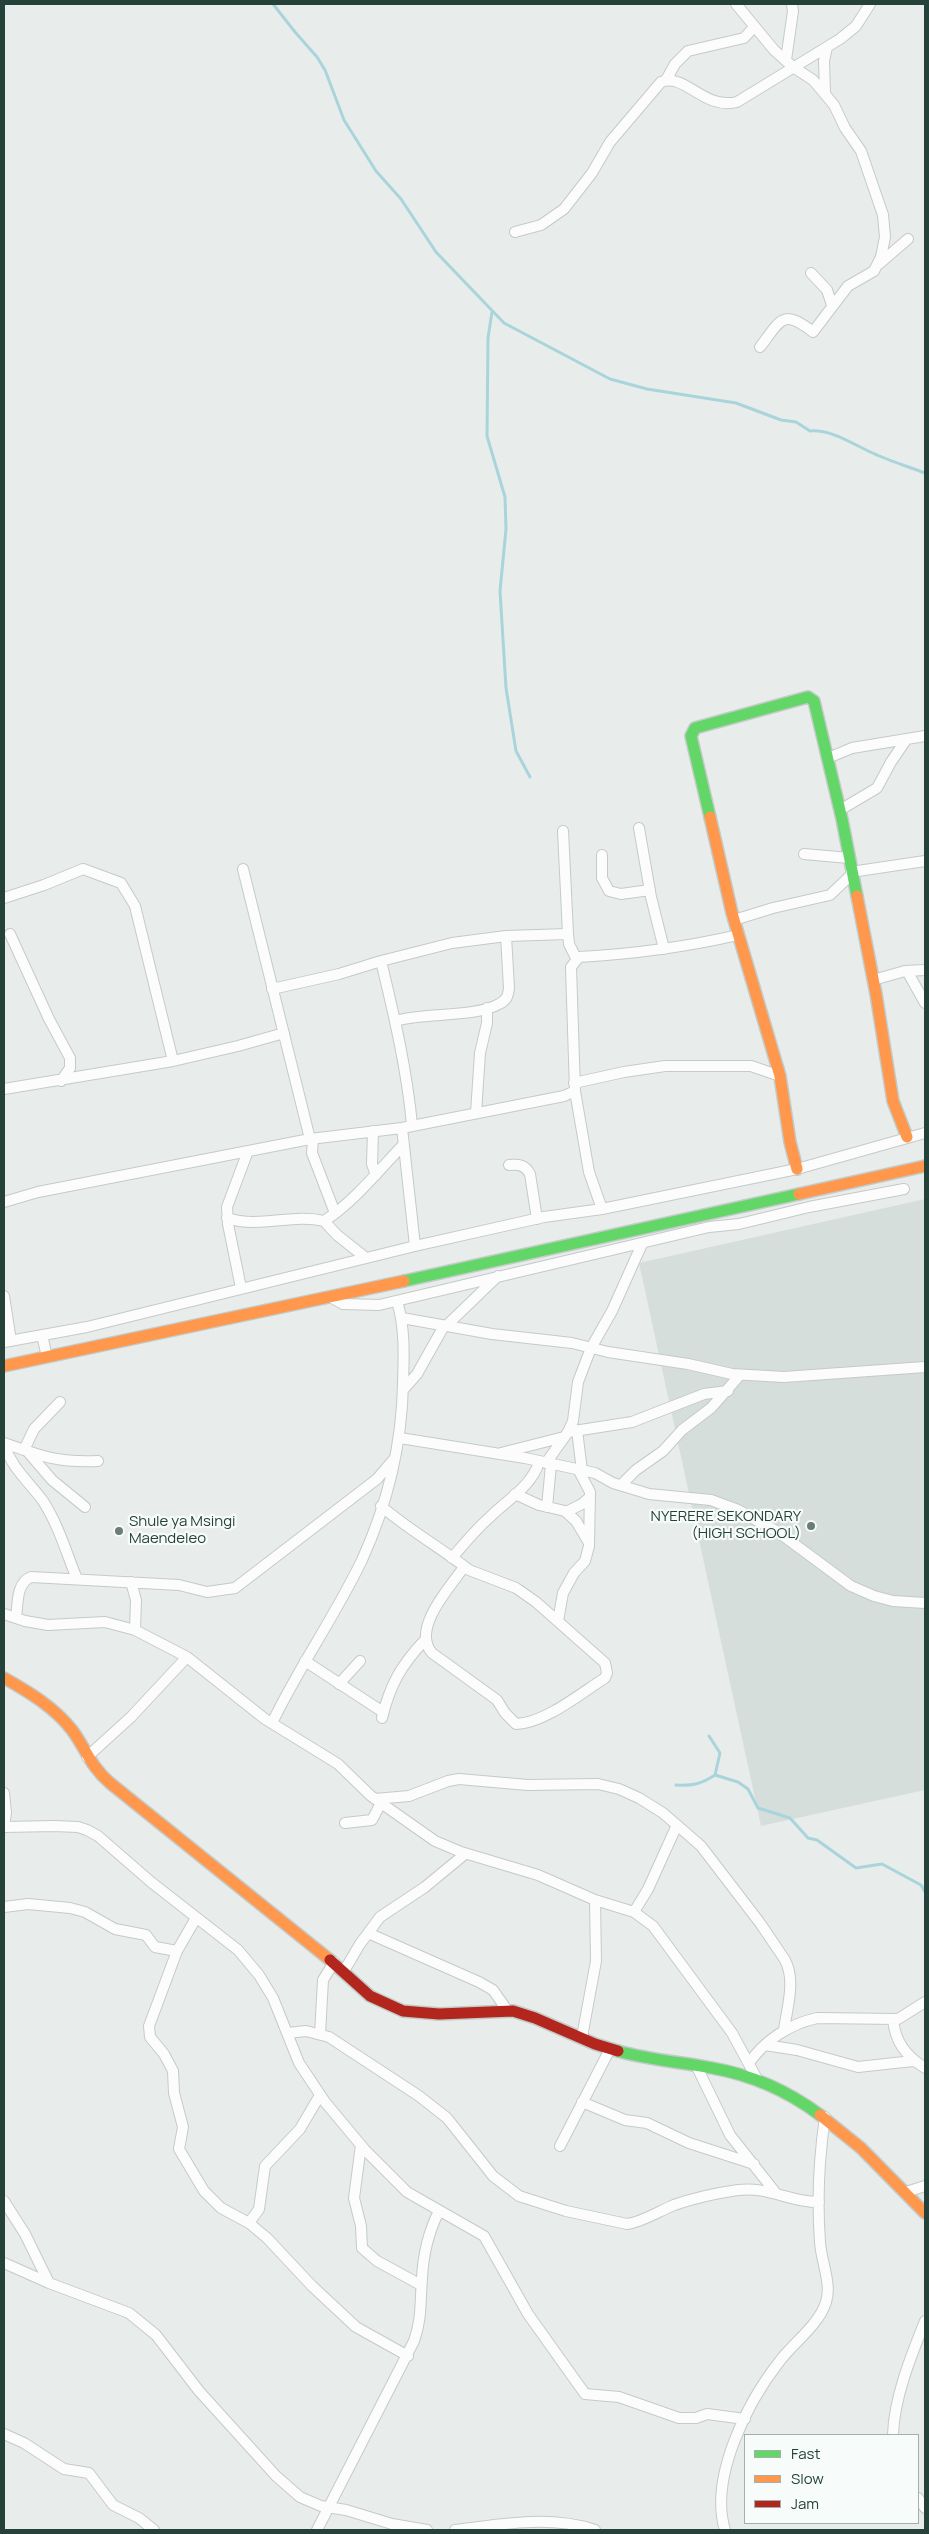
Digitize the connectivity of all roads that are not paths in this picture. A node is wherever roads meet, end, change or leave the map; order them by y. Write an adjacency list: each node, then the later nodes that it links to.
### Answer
1 (736, 4): 4 (street)
2 (792, 4): 6 (street)
3 (870, 4): 5 (street)
4 (754, 27): 6 (street); 7 (street)
5 (827, 48): 6 (street); 8 (street)
6 (789, 64): 7 (street); 8 (street)
7 (666, 80): 9 (street)
8 (825, 94): 11 (street)
9 (515, 232)
10 (908, 239): 11 (street)
11 (875, 268): 13 (street)
12 (811, 273): 13 (street)
13 (832, 305): 14 (street)
14 (760, 347)
15 (925, 736): 16 (street)
16 (906, 740): 17 (street); 18 (street)
17 (828, 758): 18 (main road); 29 (main road)
18 (840, 810): 23 (main road)
19 (638, 828): 27 (street)
20 (563, 831): 31 (street)
21 (804, 854): 23 (street)
22 (602, 855): 27 (street)
23 (849, 858): 26 (main road)
24 (925, 860): 26 (street)
25 (243, 869): 40 (street)
26 (851, 873): 29 (street); 39 (main road)
27 (650, 890): 34 (street)
28 (4, 898): 45 (street)
29 (734, 920): 32 (main road)
30 (10, 934): 47 (street)
31 (568, 934): 33 (street); 35 (street)
32 (738, 935): 34 (street); 46 (main road)
33 (506, 936): 36 (street); 42 (street)
34 (664, 949): 35 (street)
35 (576, 958): 48 (street)
36 (381, 961): 40 (street); 43 (street)
37 (925, 970): 38 (street)
38 (907, 971): 39 (street); 41 (street)
39 (873, 980): 54 (main road)
40 (272, 989): 44 (street)
41 (925, 1003)
42 (486, 1008): 43 (street); 50 (street)
43 (395, 1021): 51 (street)
44 (284, 1033): 45 (street); 55 (street)
45 (173, 1061): 47 (street)
46 (780, 1076): 48 (street); 60 (main road)
47 (61, 1081): 49 (street)
48 (575, 1087): 50 (street); 64 (street)
49 (4, 1089)
50 (476, 1113): 51 (street)
51 (407, 1126): 52 (street); 56 (street)
52 (373, 1131): 55 (street); 61 (street)
53 (925, 1133): 54 (street)
54 (906, 1137): 60 (street)
55 (311, 1139): 57 (street); 65 (street)
56 (404, 1144): 61 (street); 70 (street)
57 (248, 1151): 63 (street); 66 (street)
58 (509, 1165): 67 (street)
59 (925, 1166): 75 (main road)
60 (797, 1169): 64 (street)
61 (376, 1174): 65 (street)
62 (904, 1189): 69 (street)
63 (4, 1202)
64 (602, 1209): 67 (street)
65 (335, 1213): 68 (street)
66 (227, 1218): 68 (street); 73 (street)
67 (537, 1219): 70 (street)
68 (324, 1221): 71 (street)
69 (642, 1244): 72 (street); 83 (street)
70 (415, 1246): 71 (street)
71 (366, 1258): 73 (street)
72 (498, 1275): 76 (street); 78 (street)
73 (241, 1288): 79 (street)
74 (4, 1296): 81 (street)
75 (330, 1297): 76 (street); 82 (main road)
76 (397, 1300): 77 (street)
77 (402, 1318): 78 (street); 88 (street)
78 (445, 1326): 83 (street); 88 (street)
79 (87, 1327): 80 (street); 82 (street)
80 (42, 1335): 81 (street); 84 (street)
81 (7, 1342)
82 (90, 1348): 84 (main road)
83 (591, 1348): 87 (street); 91 (street)
84 (47, 1357): 85 (main road)
85 (4, 1366)
86 (925, 1367): 87 (street)
87 (740, 1375): 89 (street)
88 (403, 1390): 92 (street)
89 (728, 1391): 91 (street); 100 (street)
90 (60, 1402): 94 (street)
91 (570, 1433): 95 (street); 98 (street); 99 (street)
92 (400, 1438): 95 (street); 96 (street)
93 (4, 1444): 94 (street); 110 (street)
94 (26, 1451): 97 (street); 104 (street)
95 (498, 1454): 98 (street)
96 (395, 1458): 103 (street); 111 (street)
97 (98, 1461)
98 (545, 1463): 99 (street); 101 (street); 105 (street)
99 (581, 1471): 100 (street); 102 (street)
100 (622, 1484): 112 (street)
101 (515, 1494): 105 (street); 108 (street)
102 (590, 1497): 106 (street); 107 (street)
103 (382, 1506): 108 (street); 120 (street)
104 (85, 1507)
105 (547, 1507): 106 (street)
106 (566, 1512): 107 (street)
107 (589, 1543): 115 (street)
108 (452, 1558): 109 (street)
109 (464, 1567): 115 (street); 117 (street)
110 (77, 1579): 111 (street); 114 (street)
111 (130, 1582): 116 (street)
112 (925, 1603)
113 (4, 1614): 114 (street)
114 (16, 1618): 116 (street)
115 (558, 1622): 117 (street)
116 (135, 1630): 118 (street)
117 (425, 1640): 122 (street)
118 (187, 1657): 123 (street); 124 (street)
119 (360, 1661): 122 (street)
120 (305, 1662): 122 (street); 123 (street)
121 (4, 1678): 124 (main road)
122 (339, 1684)
123 (272, 1723): 126 (street)
124 (87, 1757): 137 (main road)
125 (4, 1793): 129 (street)
126 (378, 1801): 127 (street); 128 (street); 130 (street)
127 (345, 1824)
128 (677, 1825): 133 (street); 142 (street)
129 (4, 1827): 134 (street)
130 (465, 1854): 131 (street); 135 (street)
131 (595, 1900): 133 (street); 145 (street)
132 (4, 1907): 136 (street)
133 (634, 1912): 149 (street)
134 (196, 1918): 136 (street); 143 (street)
135 (368, 1933): 138 (street); 140 (street)
136 (177, 1951): 166 (street)
137 (334, 1962): 138 (main road); 144 (street)
138 (344, 1971): 140 (main road)
139 (925, 2002): 141 (street)
140 (507, 2010): 145 (main road)
141 (893, 2019): 142 (street); 148 (street)
142 (784, 2030): 146 (street)
143 (288, 2033): 144 (street); 153 (street)
144 (320, 2034): 160 (street)
145 (582, 2037): 147 (main road)
146 (765, 2045): 148 (street); 149 (street)
147 (610, 2049): 150 (main road); 154 (street)
148 (913, 2060): 151 (street)
149 (749, 2063): 152 (street)
150 (696, 2065): 152 (main road); 158 (street)
151 (925, 2068)
152 (757, 2079): 155 (main road)
153 (320, 2095): 156 (street); 166 (street)
154 (582, 2102): 157 (street); 158 (street)
155 (825, 2117): 161 (main road); 163 (street)
156 (361, 2146): 164 (street); 169 (street)
157 (560, 2146)
158 (754, 2164): 160 (street)
159 (925, 2186): 161 (street)
160 (774, 2192): 163 (street)
161 (906, 2192): 165 (main road)
162 (4, 2201): 168 (street)
163 (819, 2202): 172 (street)
164 (439, 2211): 169 (street); 172 (street)
165 (925, 2213)
166 (249, 2223): 171 (street)
167 (4, 2262): 168 (street)
168 (49, 2283): 175 (street)
169 (422, 2286): 171 (street)
170 (925, 2321): 174 (street)
171 (408, 2356): 175 (street)
172 (745, 2419): 181 (street)
173 (4, 2434): 176 (street)
174 (893, 2434)
175 (328, 2506): 177 (street); 178 (street)
176 (154, 2530)
177 (317, 2530)
178 (427, 2530)
179 (455, 2530): 180 (street)
180 (595, 2530)
181 (725, 2530)

